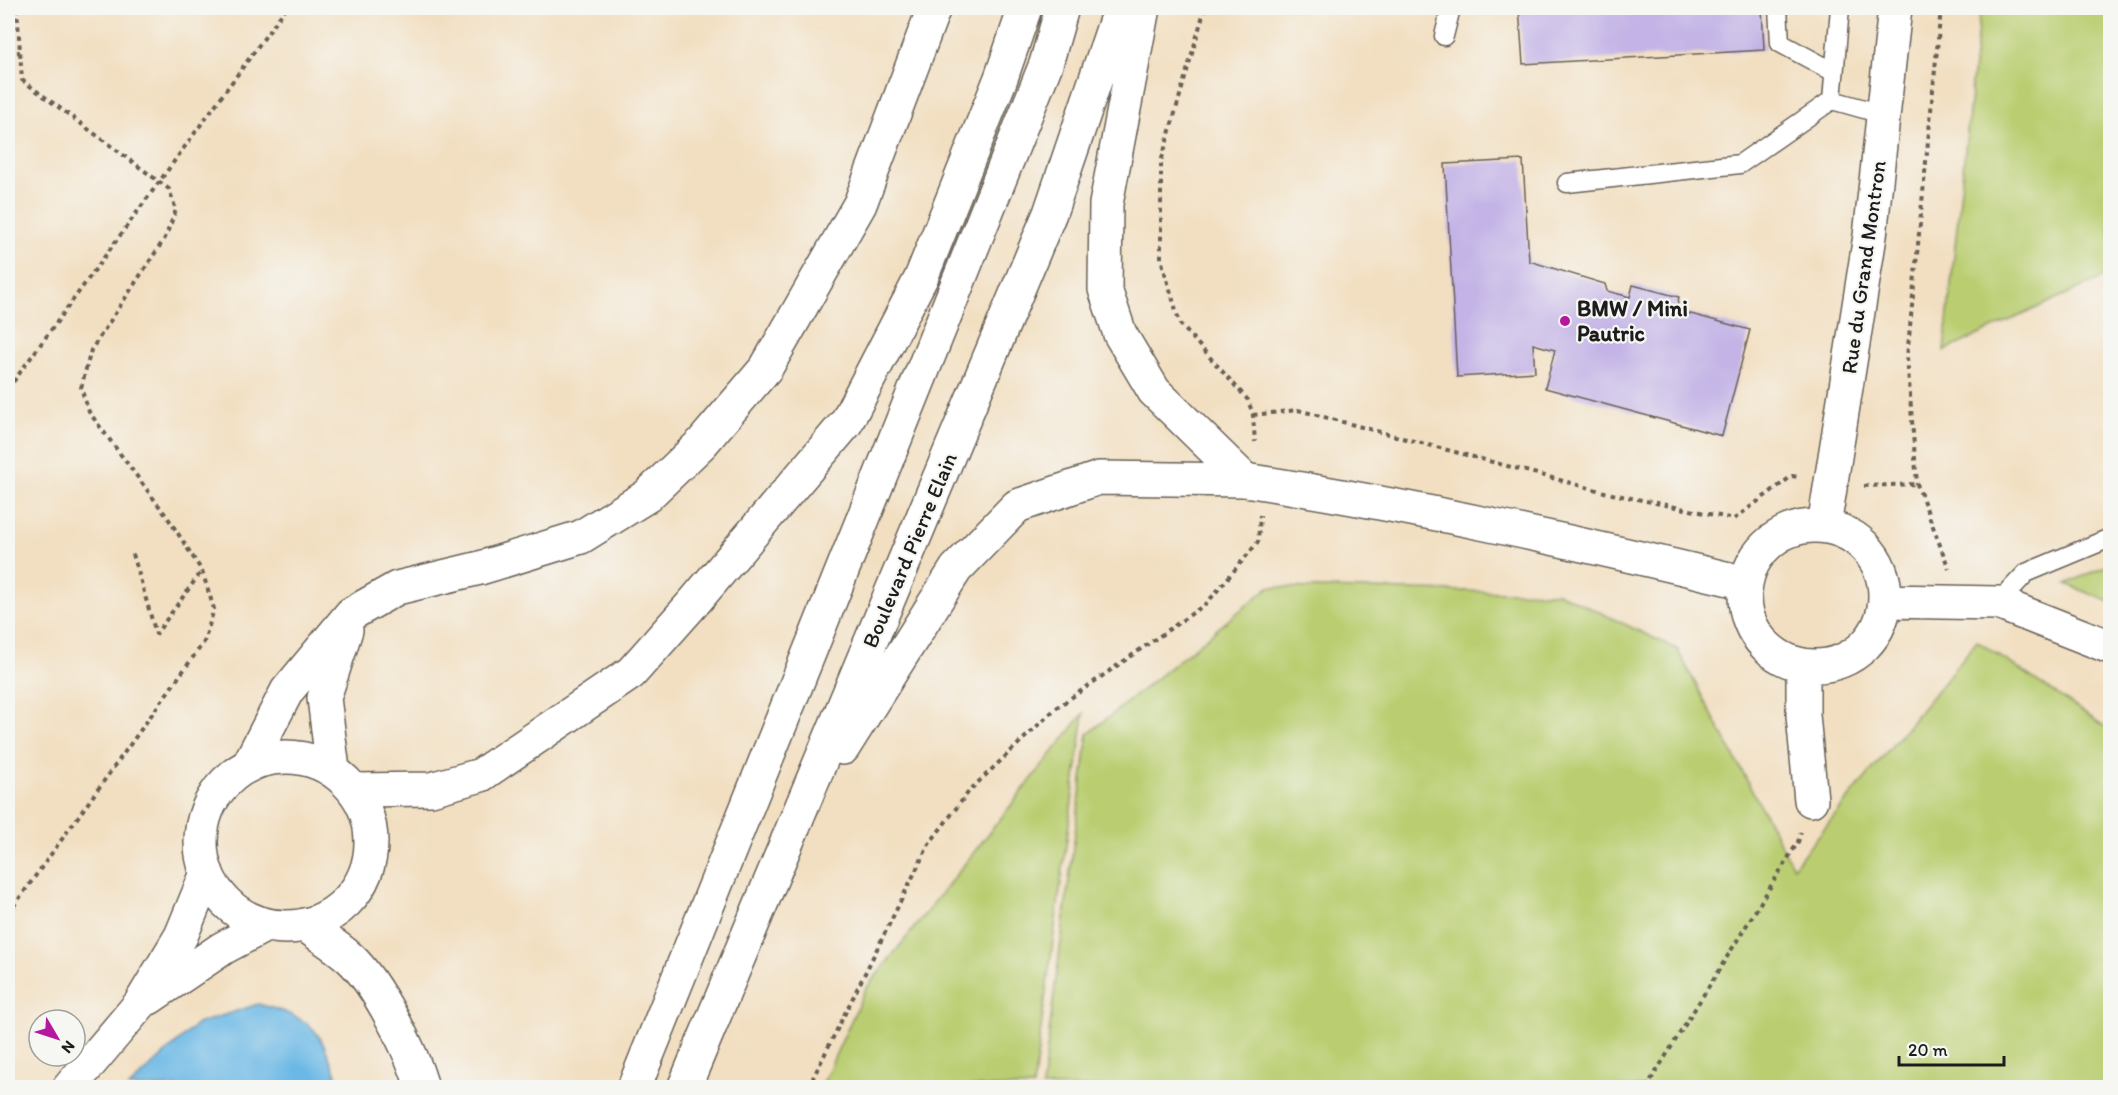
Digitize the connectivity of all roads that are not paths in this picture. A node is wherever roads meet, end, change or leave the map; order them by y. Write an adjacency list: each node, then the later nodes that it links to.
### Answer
1 (934, 8): 21 (main road)
2 (1025, 8): 25 (main road)
3 (1062, 8): 34 (main road)
4 (1120, 8): 27 (main road, Boulevard Pierre Elain)
5 (1143, 8): 15 (main road)
6 (1451, 8): 10 (lane)
7 (1778, 8): 11 (lane)
8 (1840, 8): 11 (lane)
9 (1895, 8): 13 (main road, Rue du Grand Montron)
10 (1444, 36)
11 (1834, 72): 12 (lane)
12 (1832, 100): 13 (lane); 14 (lane)
13 (1882, 114): 16 (main road, Rue du Grand Montron)
14 (1567, 183)
15 (1254, 479): 18 (main road); 27 (main road)
16 (1824, 526): 18 (main road); 19 (main road)
17 (2110, 538): 20 (lane)
18 (1746, 583): 23 (main road)
19 (1886, 601): 20 (main road); 23 (main road)
20 (1998, 603): 22 (main road)
21 (351, 614): 24 (main road); 25 (main road)
22 (2110, 647)
23 (1803, 665): 26 (main road)
24 (248, 766): 25 (main road); 28 (main road)
25 (344, 780): 30 (main road)
26 (1811, 800)
27 (792, 830): 35 (main road, Boulevard Pierre Elain)
28 (207, 873): 29 (main road); 31 (main road)
29 (266, 925): 30 (main road); 31 (main road)
30 (305, 925): 33 (main road)
31 (140, 1004): 32 (main road)
32 (69, 1088)
33 (422, 1088)
34 (634, 1088)
35 (684, 1088)

